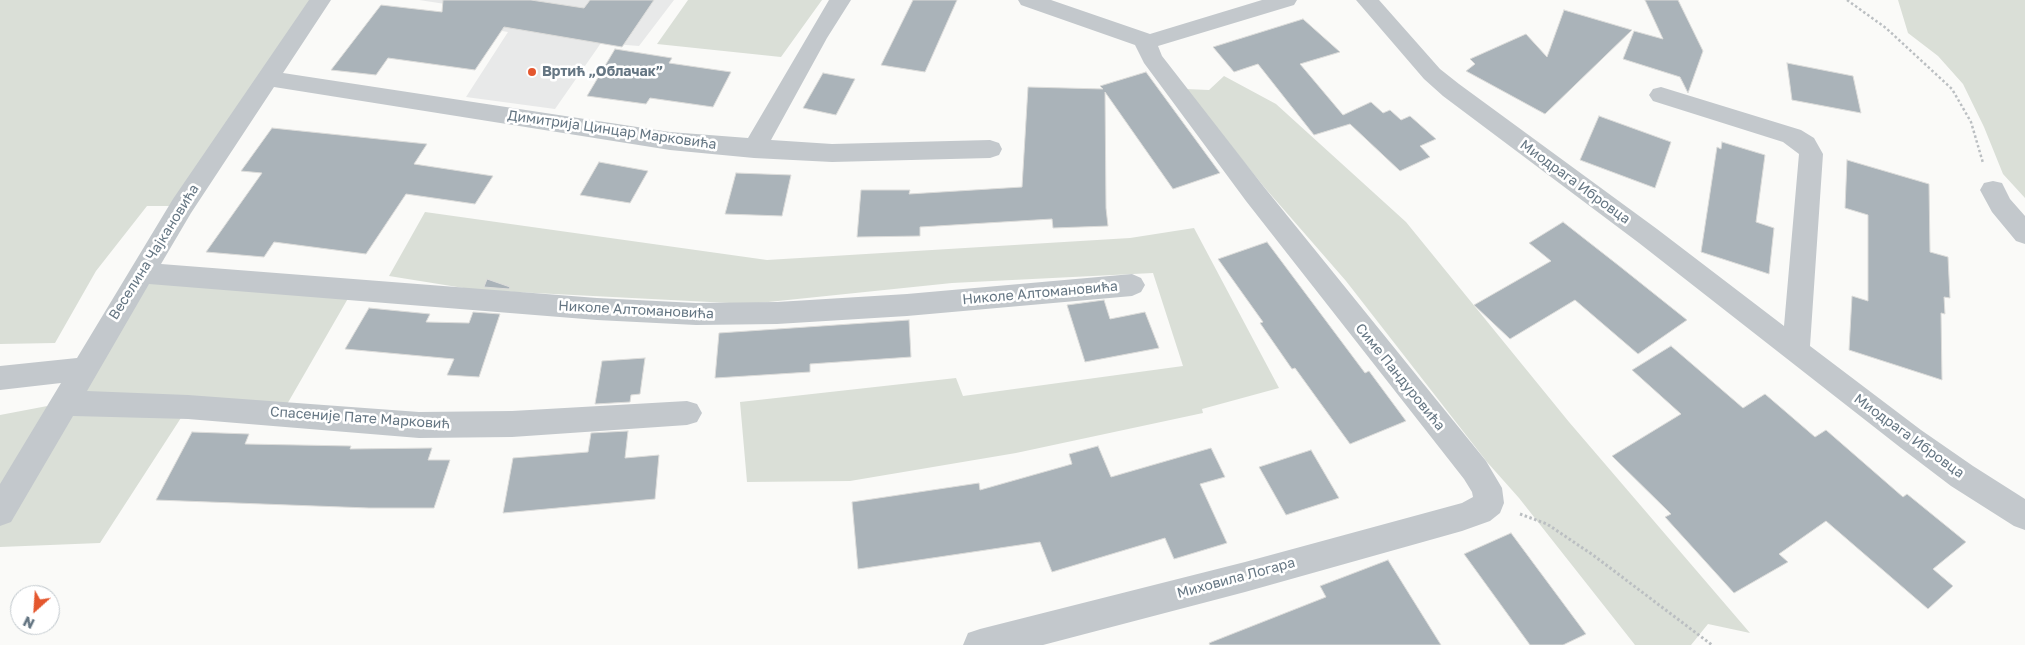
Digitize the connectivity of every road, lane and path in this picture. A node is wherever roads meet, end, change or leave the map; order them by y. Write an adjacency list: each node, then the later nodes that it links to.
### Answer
1 (320, 0): 8 (street, Веселина Чајкановића)
2 (840, 0): 10 (street)
3 (1029, 0): 7 (street)
4 (1286, 0): 7 (street)
5 (1367, 0): 16 (street, Миодрага Ибровца)
6 (1848, 0): 12 (path)
7 (1145, 41): 21 (street, Симе Пандуровића)
8 (266, 78): 10 (street, Димитрија Цинцар Марковића); 14 (street, Веселина Чајкановића)
9 (1661, 95): 16 (street)
10 (754, 149): 11 (street, Димитрија Цинцар Марковића)
11 (990, 149)
12 (1993, 190): 13 (street)
13 (2025, 234)
14 (141, 273): 15 (street, Николе Алтомановића); 17 (street, Веселина Чајкановића)
15 (1132, 285)
16 (1796, 352): 23 (street, Миодрага Ибровца)
17 (83, 369): 18 (street); 19 (street, Веселина Чајкановића)
18 (0, 378)
19 (63, 403): 20 (street, Спасеније Пате Марковић); 22 (street, Веселина Чајкановића)
20 (687, 413)
21 (1489, 503): 24 (street, Миховила Логара); 25 (path)
22 (0, 512)
23 (2025, 516)
24 (980, 645)
25 (1712, 645)

